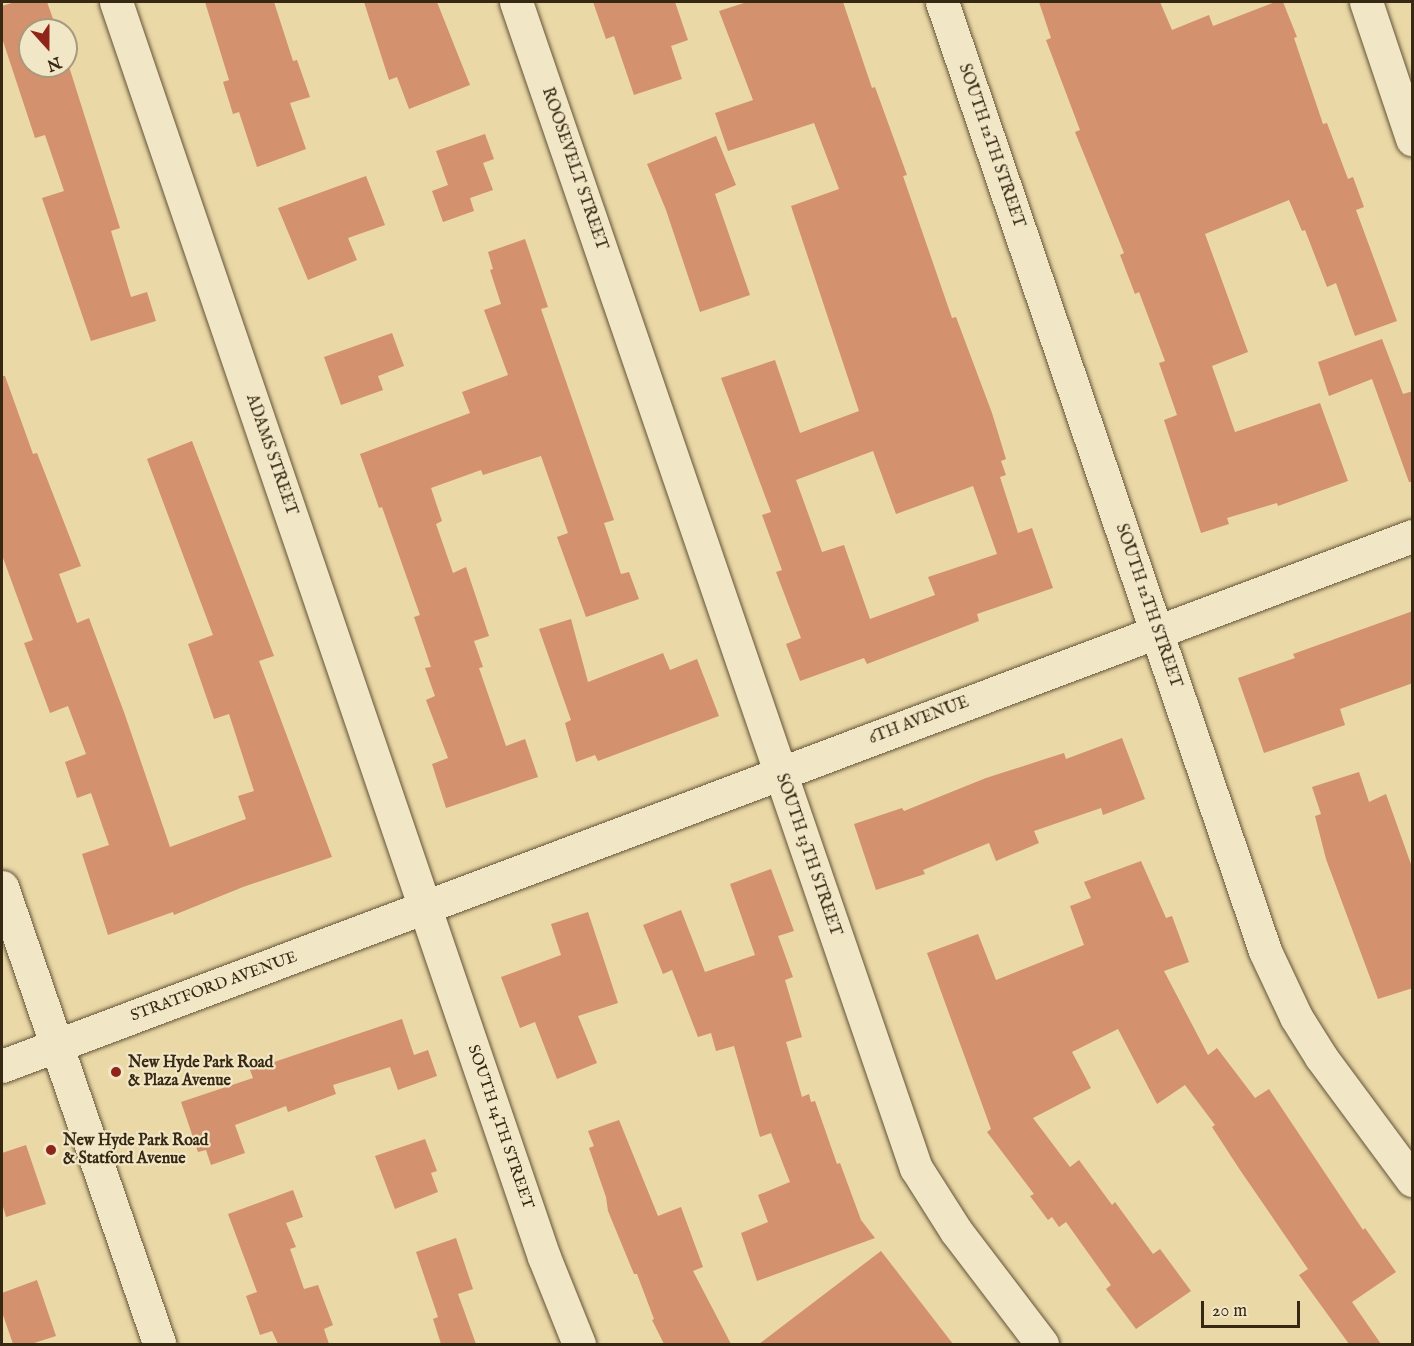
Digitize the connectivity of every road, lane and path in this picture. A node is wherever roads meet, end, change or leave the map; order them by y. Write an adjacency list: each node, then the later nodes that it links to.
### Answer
1 (116, 2): 11 (street, ADAMS STREET)
2 (516, 2): 6 (street, ROOSEVELT STREET)
3 (942, 2): 8 (street, SOUTH 12TH STREET)
4 (1366, 2): 5 (street)
5 (1413, 139)
6 (631, 337): 9 (street, SOUTH 13TH STREET)
7 (1413, 536): 8 (street, 6TH AVENUE)
8 (1157, 631): 9 (street, 6TH AVENUE); 14 (street, SOUTH 12TH STREET)
9 (780, 774): 11 (street, 6TH AVENUE); 17 (street, SOUTH 13TH STREET)
10 (2, 887): 12 (street)
11 (426, 908): 12 (street, STRATFORD AVENUE); 16 (street, SOUTH 14TH STREET)
12 (56, 1046): 13 (street, STRATFORD AVENUE); 15 (street)
13 (2, 1066)
14 (1413, 1180)
15 (159, 1344)
16 (579, 1344)
17 (1042, 1344)

